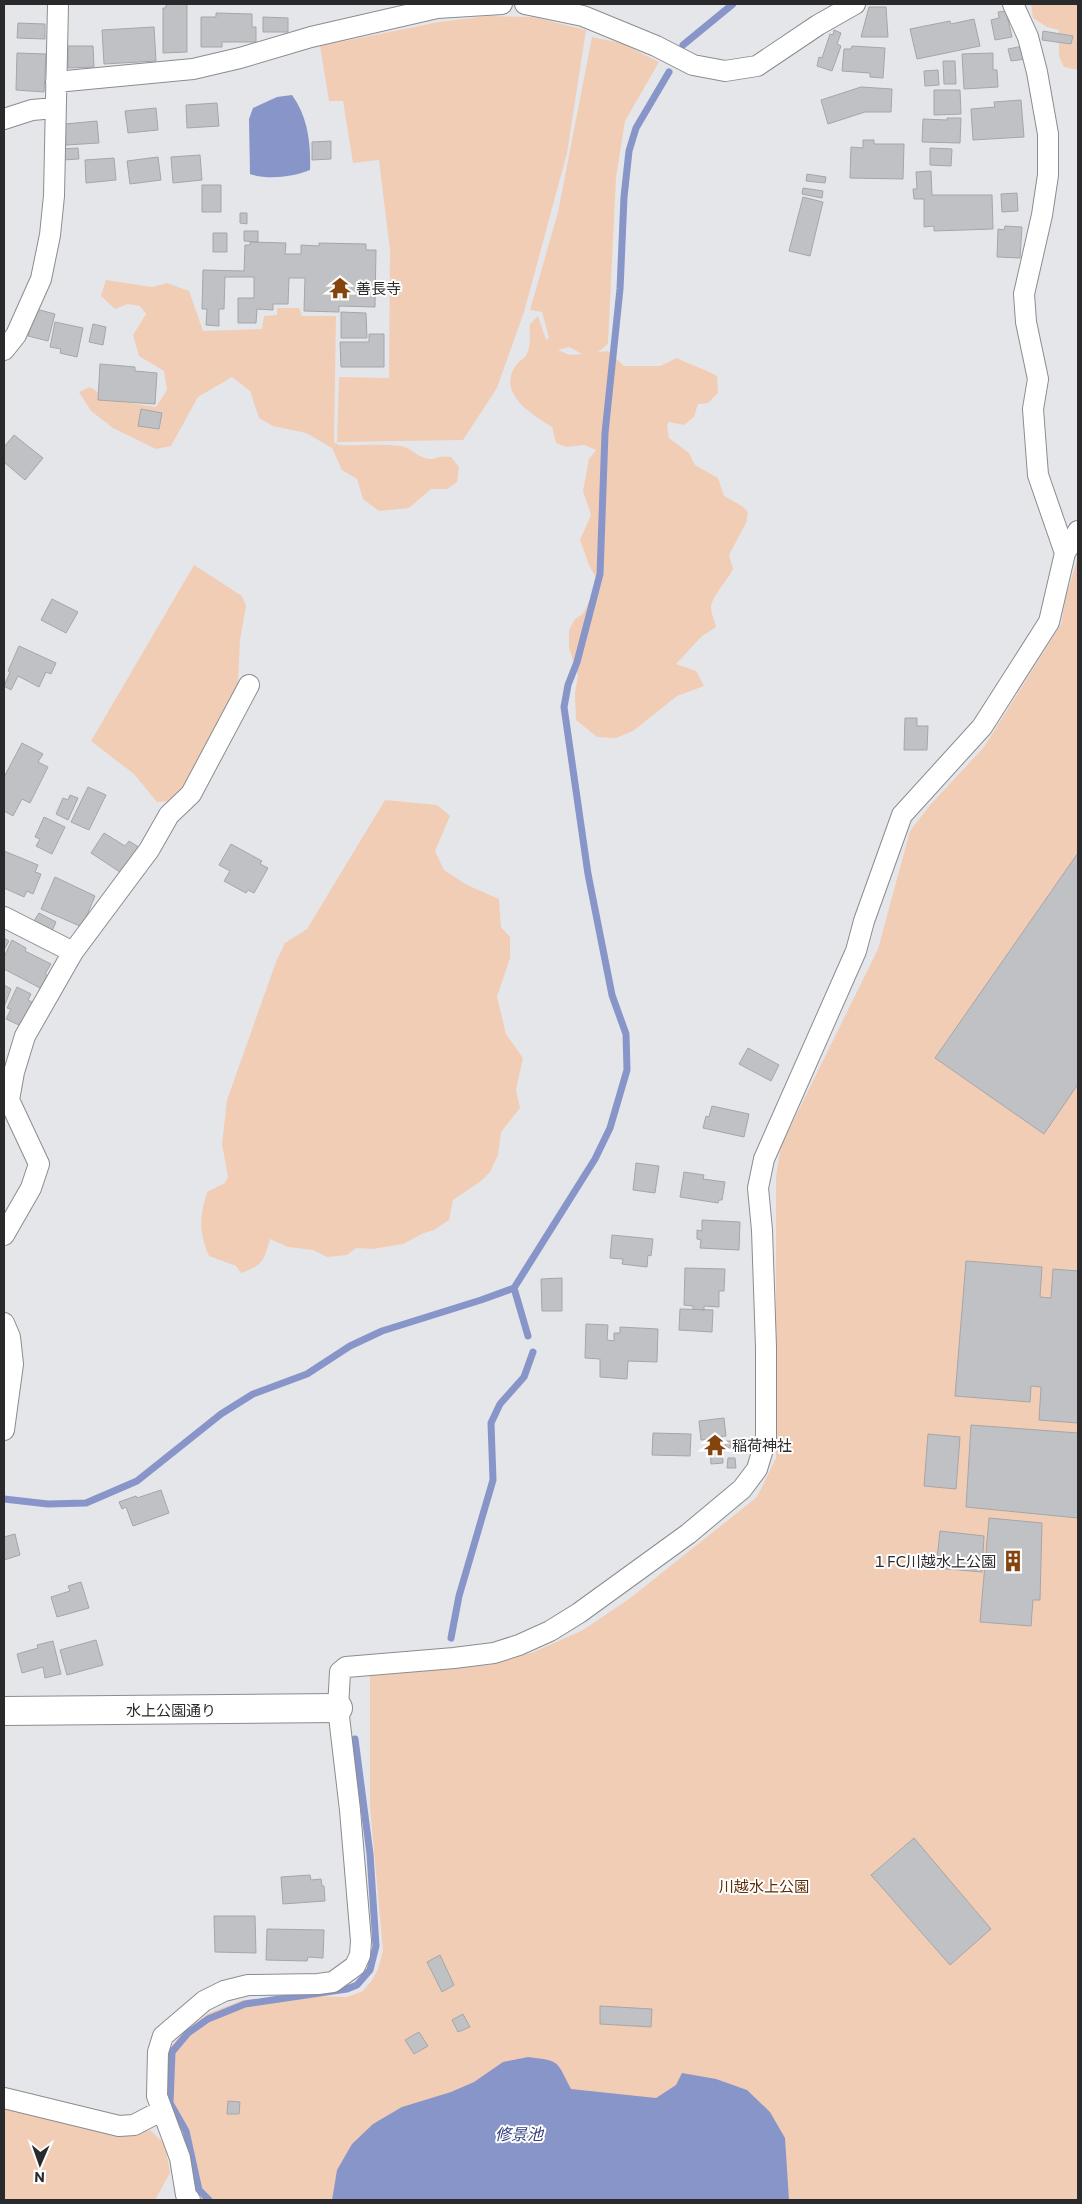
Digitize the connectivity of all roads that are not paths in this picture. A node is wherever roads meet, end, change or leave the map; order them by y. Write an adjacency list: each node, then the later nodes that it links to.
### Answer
1 (58, 4): 6 (street)
2 (502, 4): 6 (street)
3 (525, 4): 4 (street)
4 (855, 4)
5 (1012, 4): 11 (street)
6 (56, 82): 7 (street)
7 (55, 108): 8 (street); 9 (street)
8 (4, 119)
9 (4, 350)
10 (1078, 531): 11 (street)
11 (1065, 553): 18 (street)
12 (249, 685): 14 (street)
13 (4, 917): 14 (street)
14 (74, 952): 15 (street)
15 (4, 1235)
16 (4, 1323): 17 (street)
17 (4, 1430)
18 (338, 1708): 19 (street, 水上公園通り); 21 (street)
19 (4, 1710)
20 (4, 2098): 21 (street)
21 (161, 2110): 22 (street)
22 (190, 2200)

